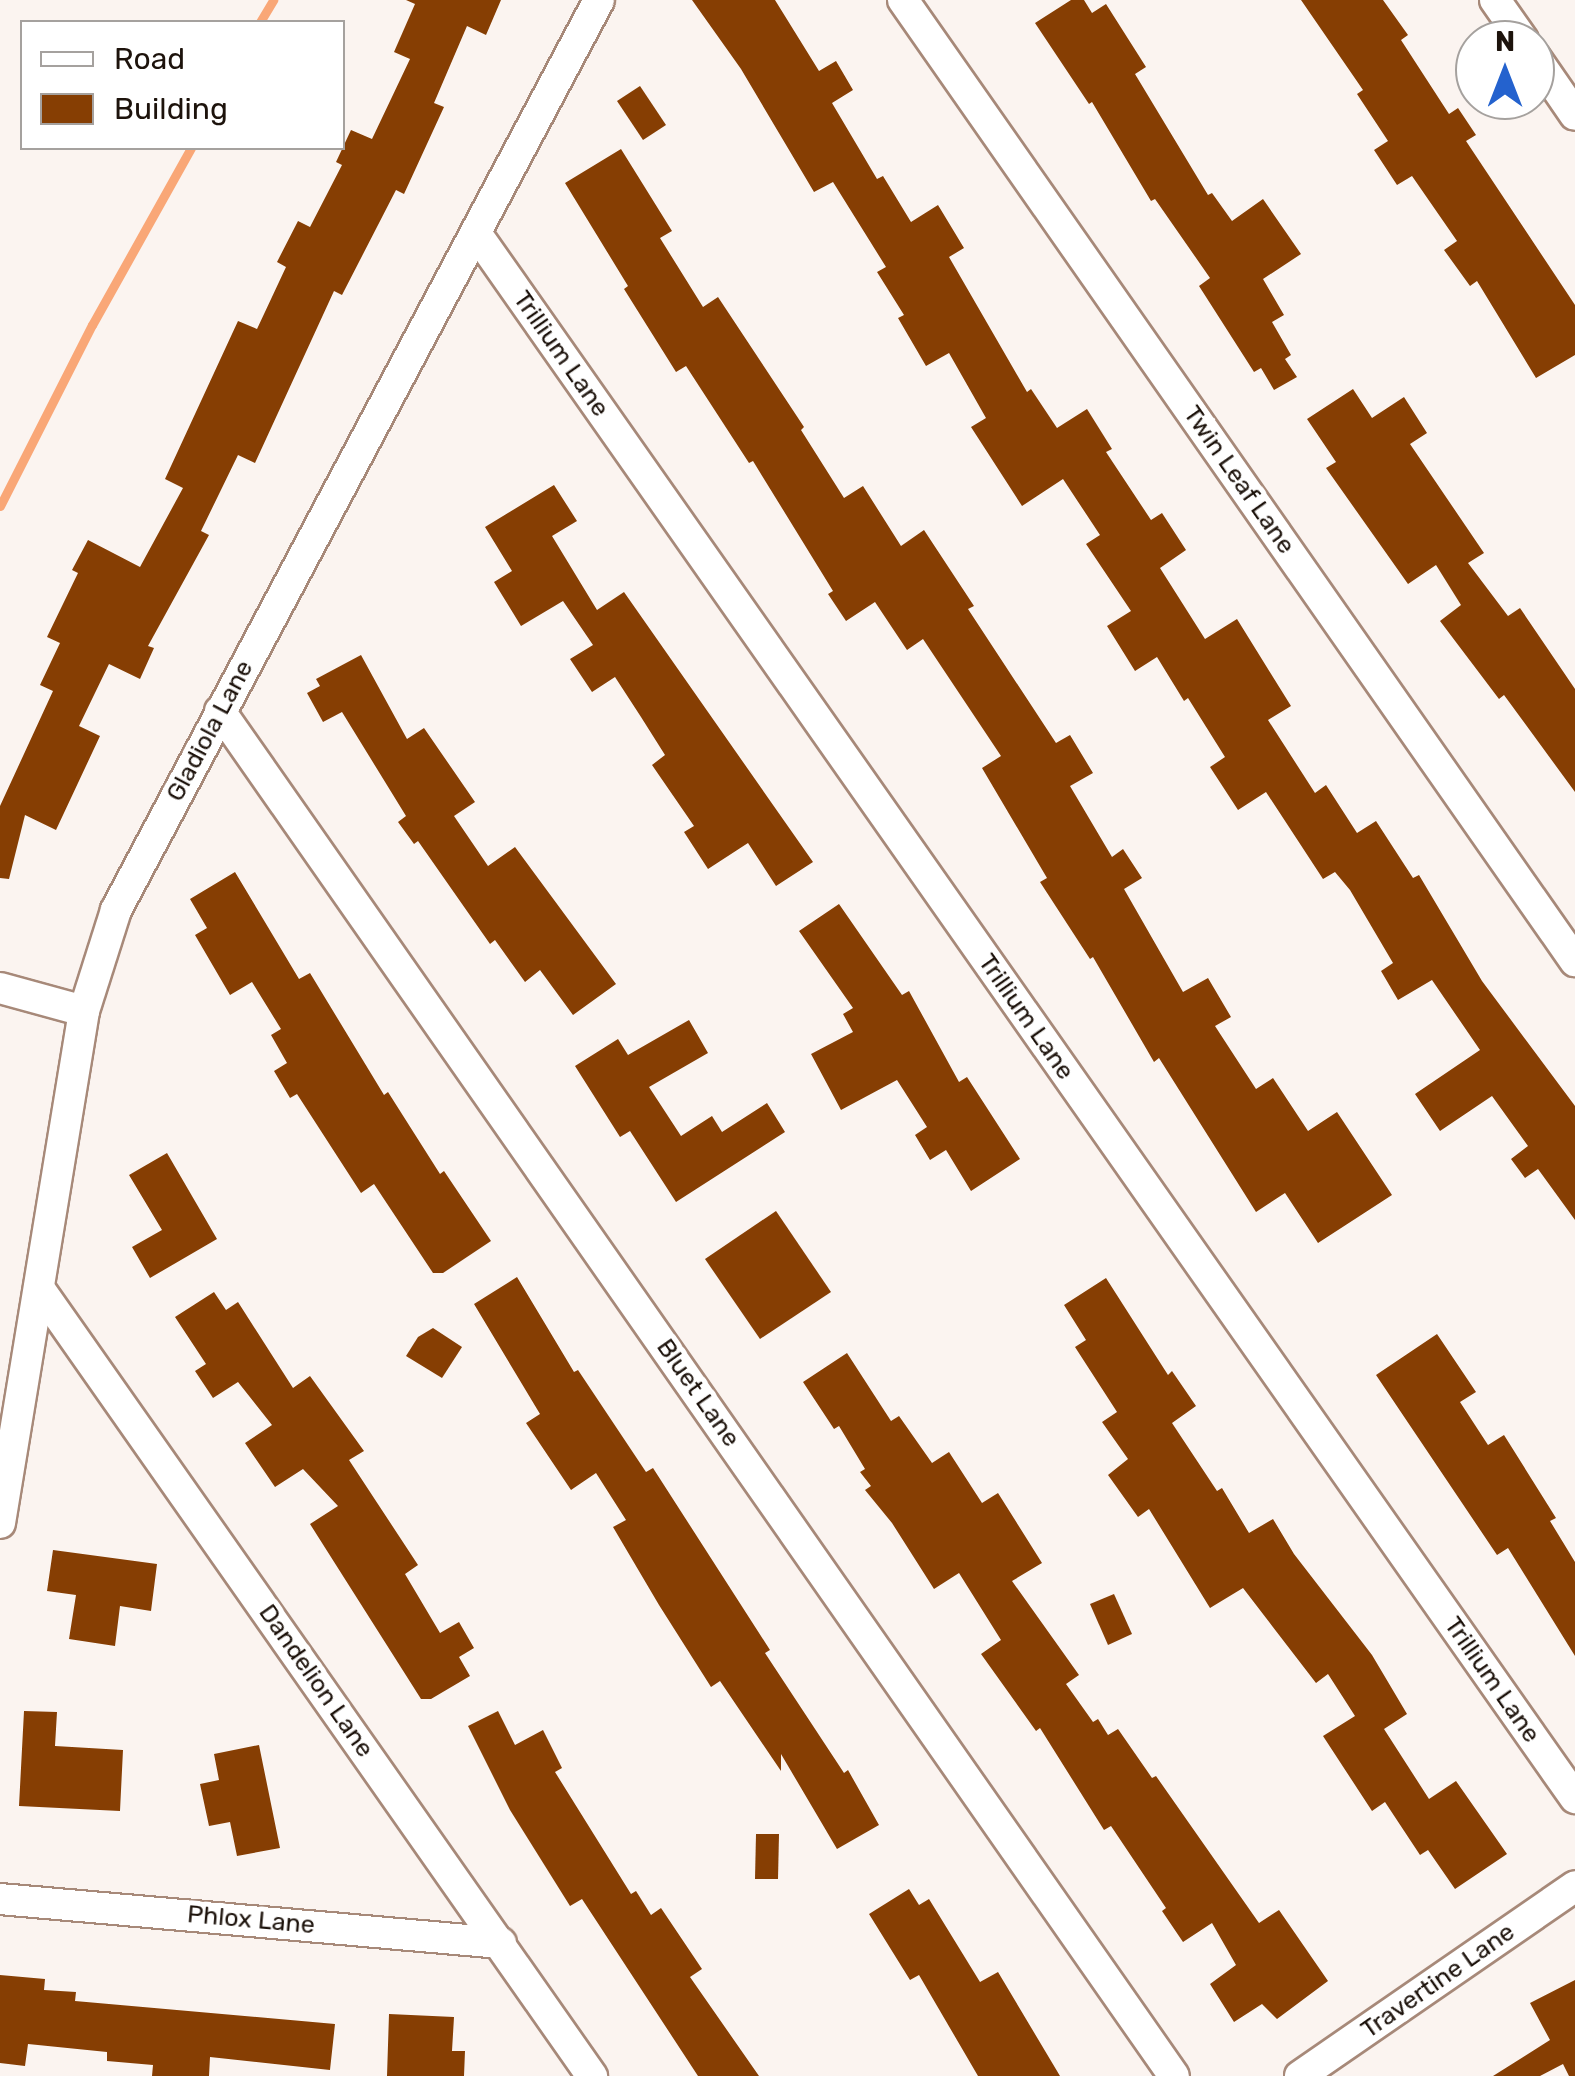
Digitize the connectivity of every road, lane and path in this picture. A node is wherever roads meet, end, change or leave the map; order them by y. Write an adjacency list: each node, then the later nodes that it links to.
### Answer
1 (600, 0): 5 (street, Gladiola Lane)
2 (903, 0): 7 (street, Twin Leaf Lane)
3 (1555, 86): 4 (street)
4 (1575, 114)
5 (478, 236): 6 (street, Gladiola Lane); 12 (street, Trillium Lane)
6 (220, 711): 9 (street, Gladiola Lane); 17 (street, Bluet Lane)
7 (1575, 961)
8 (0, 988): 9 (street)
9 (84, 1011): 10 (street, Gladiola Lane)
10 (39, 1288): 11 (street, Gladiola Lane); 15 (street, Dandelion Lane)
11 (0, 1523)
12 (1575, 1798)
13 (1575, 1886): 18 (street, Travertine Lane)
14 (0, 1899): 15 (street, Phlox Lane)
15 (502, 1943): 16 (street, Dandelion Lane)
16 (592, 2076)
17 (1174, 2076)
18 (1300, 2076)

